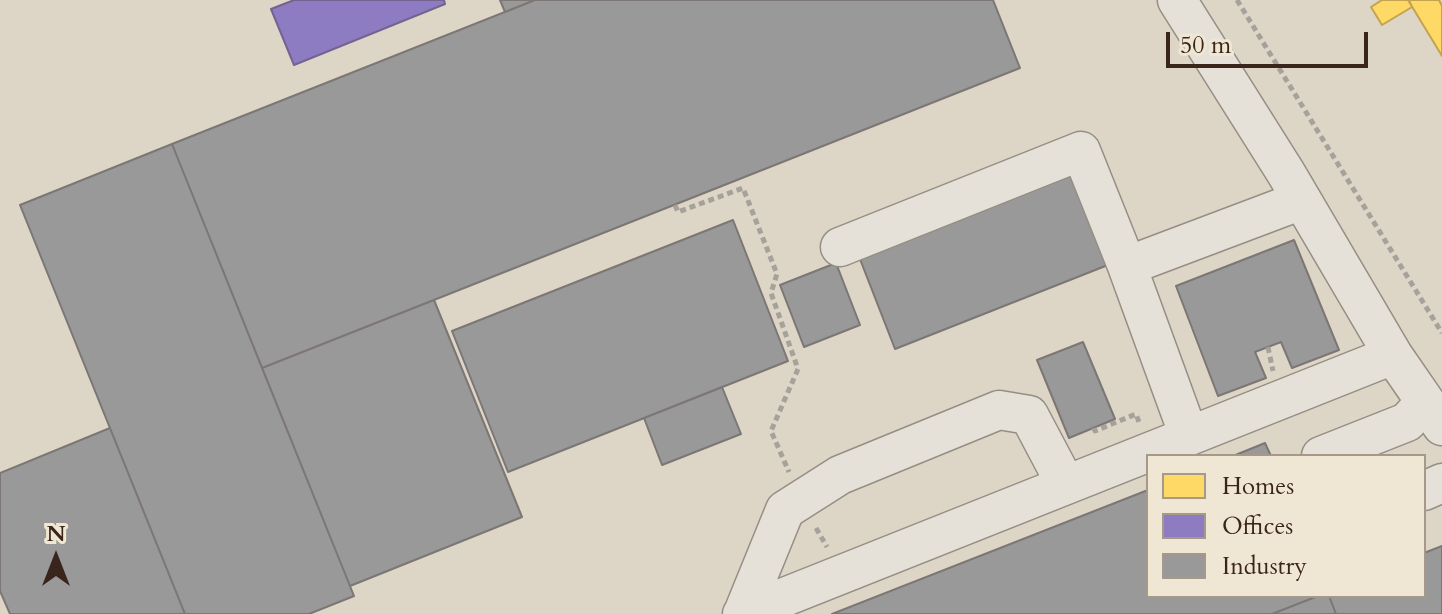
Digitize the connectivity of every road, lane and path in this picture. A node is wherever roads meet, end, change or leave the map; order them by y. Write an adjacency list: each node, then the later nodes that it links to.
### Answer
1 (1177, 0): 3 (lane)
2 (1237, 0): 7 (path)
3 (1302, 200): 6 (lane); 8 (lane)
4 (675, 205): 13 (path)
5 (840, 247): 6 (lane)
6 (1127, 266): 10 (lane)
7 (1442, 333)
8 (1393, 355): 9 (lane); 10 (lane)
9 (1434, 414): 11 (lane)
10 (1189, 436): 12 (lane)
11 (1326, 454)
12 (1066, 485): 13 (lane); 15 (lane)
13 (801, 500): 14 (path); 15 (lane)
14 (827, 548)
15 (743, 614)

